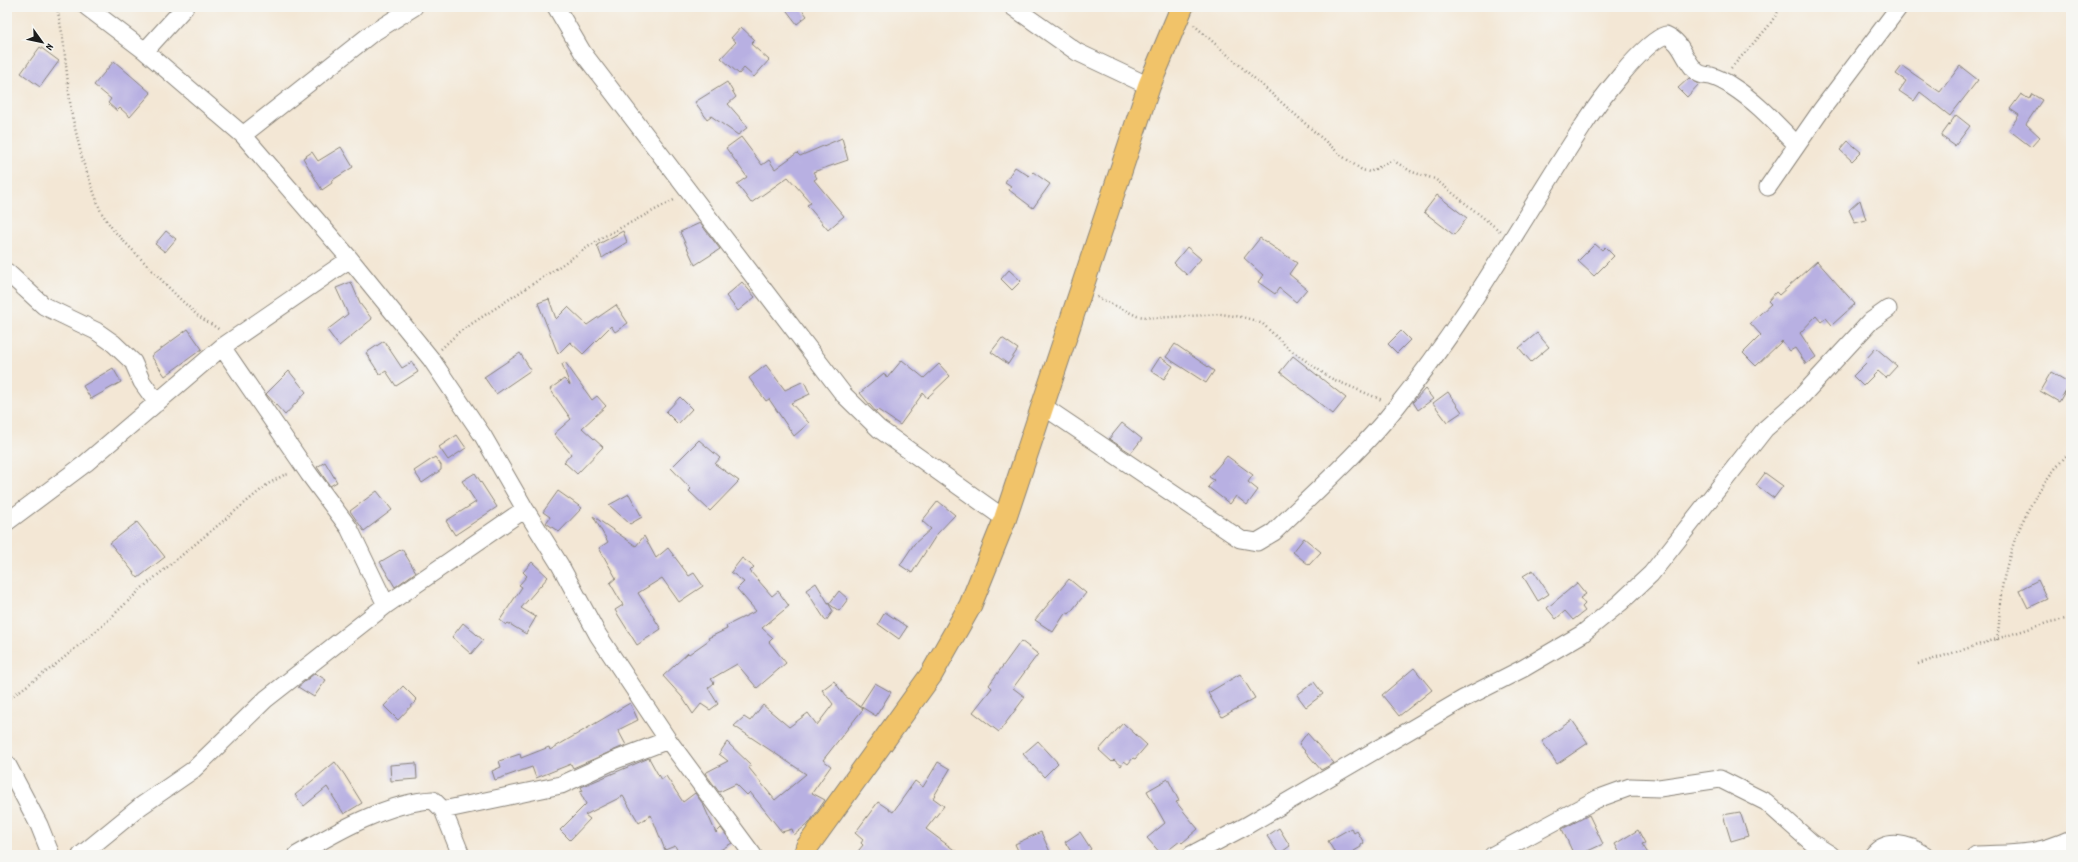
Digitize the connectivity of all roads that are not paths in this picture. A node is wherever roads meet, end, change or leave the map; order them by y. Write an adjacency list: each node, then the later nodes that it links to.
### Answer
1 (87, 7): 8 (street)
2 (185, 7): 8 (street)
3 (414, 7): 10 (street)
4 (556, 7): 20 (street)
5 (1013, 7): 9 (street)
6 (1899, 7): 11 (street)
7 (1181, 10): 9 (main road)
8 (145, 51): 10 (street)
9 (1149, 86): 18 (main road)
10 (243, 135): 13 (street)
11 (1797, 145): 12 (street); 18 (street)
12 (1768, 187)
13 (350, 259): 16 (street); 19 (street)
14 (7, 272): 17 (street)
15 (1888, 308): 33 (street)
16 (228, 343): 17 (street); 22 (street)
17 (157, 403): 21 (street)
18 (1043, 406): 20 (main road)
19 (525, 509): 22 (street); 23 (street)
20 (1005, 519): 32 (main road)
21 (7, 522)
22 (386, 605): 28 (street)
23 (668, 740): 25 (street); 31 (street)
24 (7, 764): 27 (street)
25 (443, 810): 29 (street); 30 (street)
26 (2071, 839): 38 (street)
27 (52, 855)
28 (80, 855)
29 (297, 855)
30 (461, 855)
31 (753, 855)
32 (805, 855)
33 (1191, 855)
34 (1493, 855): 35 (street)
35 (1831, 855)
36 (1873, 855): 37 (street)
37 (1925, 855)
38 (1976, 855)

